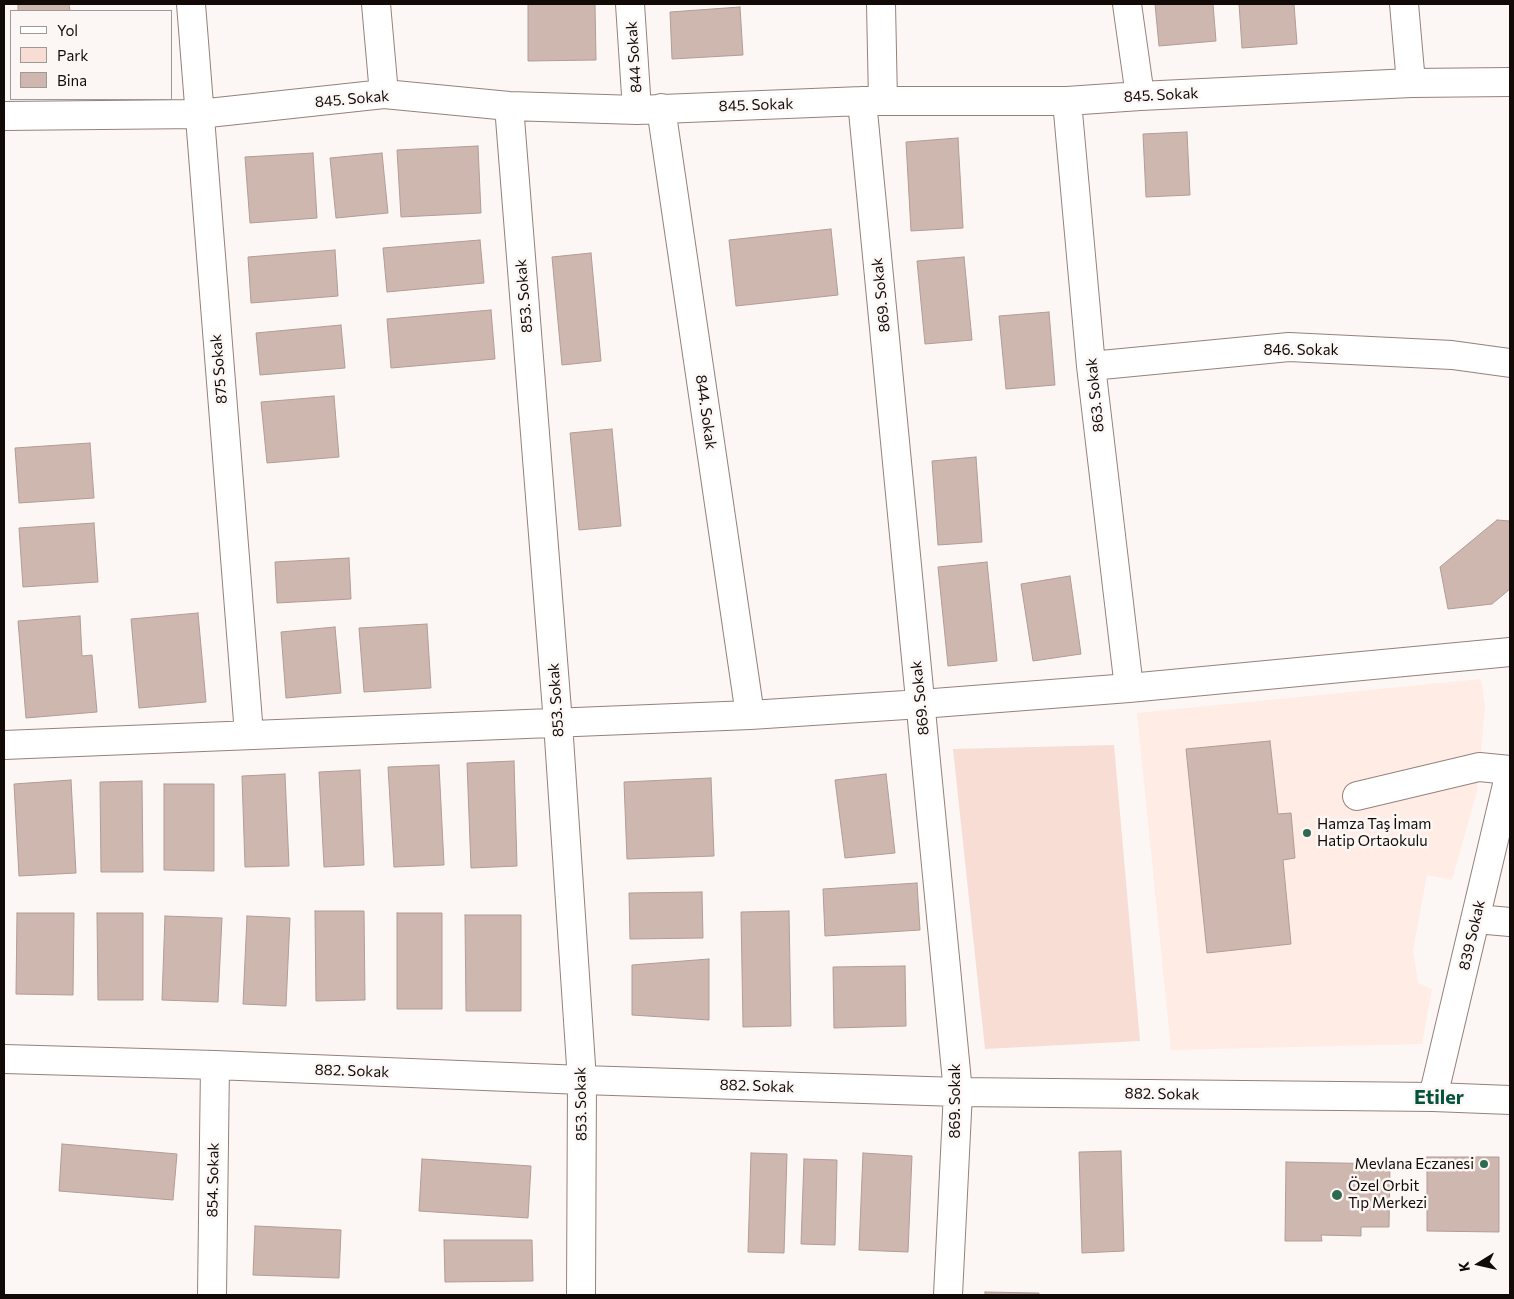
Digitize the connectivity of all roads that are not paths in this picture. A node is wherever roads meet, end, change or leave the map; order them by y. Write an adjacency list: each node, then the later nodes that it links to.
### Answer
1 (190, 4): 15 (street, 875 Sokak)
2 (376, 4): 9 (street)
3 (630, 4): 14 (street, 844 Sokak)
4 (881, 4): 11 (street, 869. Sokak)
5 (1127, 4): 10 (street)
6 (1404, 4): 8 (street)
7 (1510, 82): 8 (street, 845. Sokak)
8 (1411, 83): 10 (street, 845. Sokak)
9 (384, 94): 13 (street, 845. Sokak); 15 (street, 845. Sokak)
10 (1140, 96): 12 (street, 845. Sokak)
11 (872, 101): 12 (street, 845. Sokak); 14 (street, 845. Sokak); 21 (street, 869. Sokak)
12 (1067, 101): 18 (street, 863. Sokak)
13 (509, 106): 14 (street, 845. Sokak); 23 (street, 853. Sokak)
14 (649, 109): 22 (street, 844. Sokak)
15 (199, 114): 16 (street, 845. Sokak); 24 (street, 875 Sokak)
16 (4, 116)
17 (1510, 362): 18 (street, 846. Sokak)
18 (1091, 366): 20 (street, 863. Sokak)
19 (1510, 652): 20 (street)
20 (1129, 688): 21 (street)
21 (921, 704): 22 (street); 33 (street, 869. Sokak)
22 (750, 715): 23 (street)
23 (558, 723): 24 (street); 32 (street, 853. Sokak)
24 (249, 734): 25 (street)
25 (4, 745)
26 (1510, 771): 27 (street); 28 (street, 839 Sokak)
27 (1357, 796)
28 (1476, 919): 29 (street); 34 (street, 839 Sokak)
29 (1510, 922)
30 (4, 1059): 31 (street, 882. Sokak)
31 (215, 1065): 32 (street, 882. Sokak); 36 (street, 854. Sokak)
32 (582, 1080): 33 (street, 882. Sokak); 37 (street, 853. Sokak)
33 (958, 1092): 34 (street, 882. Sokak); 38 (street, 869. Sokak)
34 (1434, 1097): 35 (street, 882. Sokak)
35 (1510, 1100)
36 (212, 1295)
37 (582, 1295)
38 (948, 1295)

